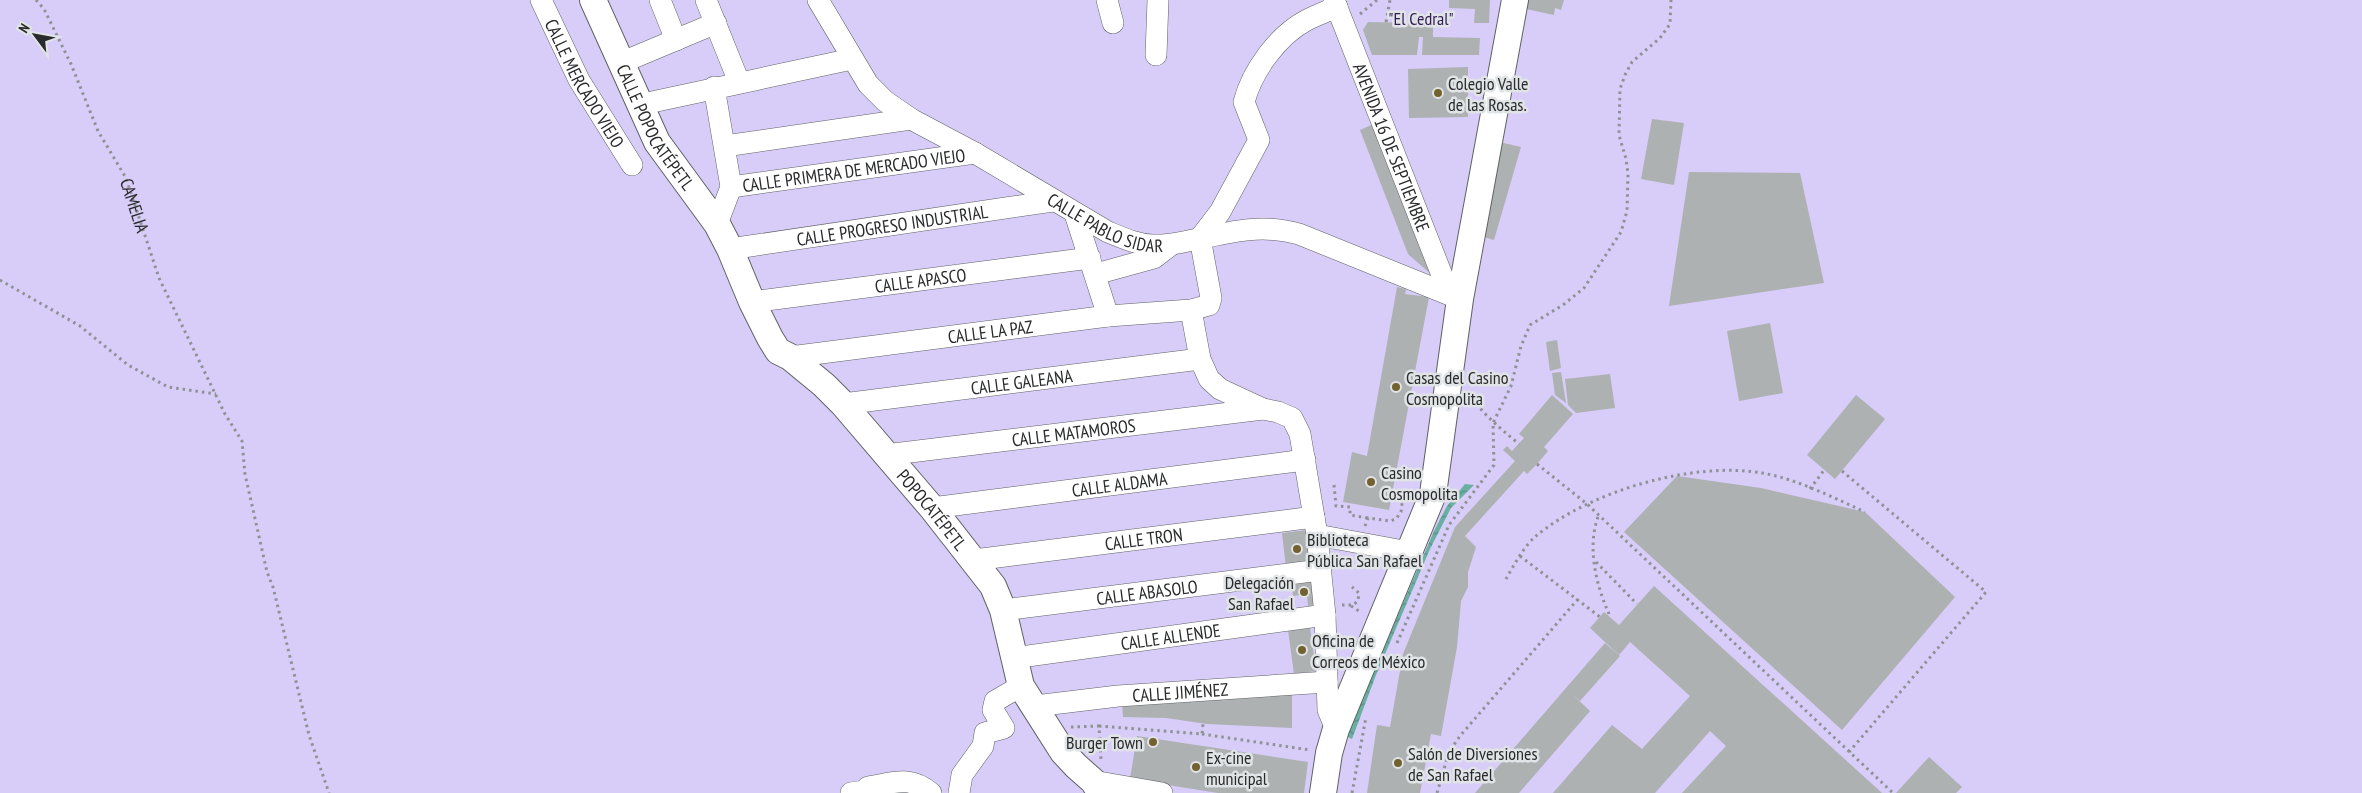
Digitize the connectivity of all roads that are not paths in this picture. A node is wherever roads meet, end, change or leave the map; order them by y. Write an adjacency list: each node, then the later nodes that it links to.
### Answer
1 (541, 0): 21 (street, CALLE MERCADO VIEJO)
2 (593, 0): 14 (street, CALLE POPOCATÉPETL)
3 (660, 0): 11 (street)
4 (818, 0): 13 (street, CALLE PABLO SIDAR)
5 (1107, 0): 10 (street)
6 (1158, 0): 12 (street)
7 (1515, 0): 30 (street)
8 (1335, 4): 26 (street); 30 (street, AVENIDA 16 DE SEPTIEMBRE)
9 (714, 7): 11 (street); 15 (street)
10 (1113, 23)
11 (676, 40): 14 (street)
12 (1156, 55)
13 (852, 59): 15 (street); 18 (street, CALLE PABLO SIDAR)
14 (623, 62): 17 (street, CALLE POPOCATÉPETL)
15 (739, 82): 16 (street)
16 (714, 87): 17 (street); 19 (street)
17 (638, 105): 25 (street, CALLE POPOCATÉPETL)
18 (911, 119): 19 (street); 20 (street, CALLE PABLO SIDAR)
19 (725, 146): 22 (street)
20 (975, 153): 22 (street, CALLE PRIMERA DE MERCADO VIEJO); 23 (street, CALLE PABLO SIDAR)
21 (632, 165)
22 (731, 187): 25 (street)
23 (1054, 201): 24 (street, CALLE PABLO SIDAR); 28 (street, CALLE PROGRESO INDUSTRIAL)
24 (1075, 214): 27 (street, CALLE PABLO SIDAR); 29 (street)
25 (717, 224): 28 (street, CALLE POPOCATÉPETL)
26 (1200, 238): 27 (street, CALLE PABLO SIDAR); 30 (street, CALLE PABLO SIDAR); 32 (street)
27 (1171, 245): 29 (street, CALLE APASCO)
28 (730, 249): 31 (street, POPOCATÉPETL)
29 (1093, 266): 31 (street, CALLE APASCO); 33 (street)
30 (1455, 296): 42 (street)
31 (752, 302): 34 (street, POPOCATÉPETL)
32 (1191, 310): 33 (street, CALLE LA PAZ); 35 (street)
33 (1108, 316): 34 (street, CALLE LA PAZ)
34 (790, 357): 36 (street, POPOCATÉPETL)
35 (1200, 359): 36 (street, CALLE GALEANA); 37 (street)
36 (843, 404): 38 (street, POPOCATÉPETL)
37 (1263, 409): 38 (street, CALLE MATAMOROS); 39 (street)
38 (885, 455): 40 (street, POPOCATÉPETL)
39 (1305, 460): 40 (street, CALLE ALDAMA); 41 (street)
40 (932, 508): 43 (street, POPOCATÉPETL)
41 (1315, 526): 42 (street, CALLE TRON); 43 (street, CALLE TRON); 44 (street)
42 (1409, 552): 50 (street)
43 (974, 560): 45 (street, POPOCATÉPETL)
44 (1320, 570): 45 (street, CALLE ABASOLO); 46 (street)
45 (1003, 610): 47 (street, POPOCATÉPETL)
46 (1325, 615): 47 (street, CALLE ALLENDE); 48 (street)
47 (1014, 658): 49 (street, POPOCATÉPETL)
48 (1328, 682): 49 (street, CALLE JIMÉNEZ); 50 (street)
49 (1035, 707): 51 (street, POPOCATÉPETL); 54 (street)
50 (1332, 741): 56 (street)
51 (1099, 786): 55 (street)
52 (850, 793): 53 (street)
53 (931, 793)
54 (960, 793)
55 (1162, 793)
56 (1323, 793)

